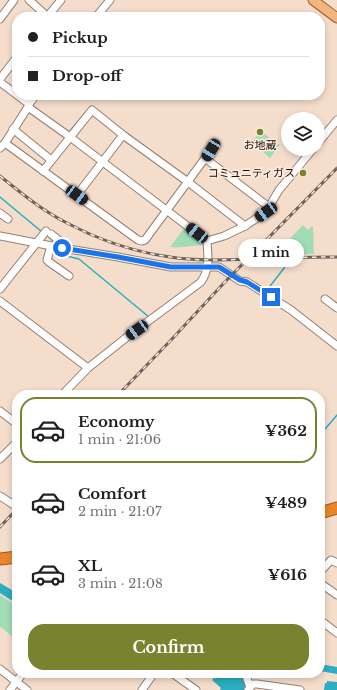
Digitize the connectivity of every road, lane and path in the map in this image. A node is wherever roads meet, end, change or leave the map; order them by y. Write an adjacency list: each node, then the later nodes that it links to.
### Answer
1 (14, 0): 10 (street)
2 (28, 0): 6 (street)
3 (61, 0): 7 (street)
4 (110, 0): 8 (street)
5 (313, 0): 9 (main road)
6 (42, 12)
7 (52, 12)
8 (100, 12)
9 (337, 18)
10 (0, 19)
11 (12, 64): 12 (street)
12 (0, 81): 13 (street)
13 (12, 91)
14 (22, 100): 16 (street)
15 (32, 100): 16 (street)
16 (28, 105): 18 (street); 21 (street)
17 (337, 120): 20 (street)
18 (13, 129): 22 (street); 26 (street)
19 (123, 135): 21 (street); 27 (street); 29 (street)
20 (325, 135)
21 (70, 137): 26 (street); 27 (street)
22 (2, 145): 28 (street)
23 (211, 150): 25 (street)
24 (307, 156): 31 (street)
25 (206, 158): 29 (street); 31 (street)
26 (51, 160): 28 (street)
27 (103, 162): 30 (street); 32 (street)
28 (43, 171): 30 (street)
29 (188, 182): 32 (street); 33 (street)
30 (77, 195): 32 (street)
31 (269, 207): 33 (street)
32 (167, 210): 35 (street)
33 (245, 226): 35 (street)
34 (0, 236): 36 (street)
35 (207, 241): 39 (street)
36 (36, 243): 37 (street); 38 (street); 41 (street)
37 (51, 246): 38 (street); 40 (street)
38 (62, 248): 39 (street)
39 (207, 267): 45 (street); 46 (street)
40 (69, 276)
41 (0, 289)
42 (326, 299): 44 (street)
43 (0, 302): 46 (street)
44 (337, 308)
45 (337, 346)
46 (88, 368): 47 (street)
47 (67, 390)
48 (0, 411): 49 (street)
49 (12, 420)
50 (12, 447): 51 (street)
51 (0, 459)
52 (1, 500): 54 (street)
53 (337, 502): 55 (highway)
54 (12, 505)
55 (325, 506)
56 (337, 508): 57 (highway)
57 (325, 512)
58 (12, 551): 59 (highway)
59 (0, 552)
60 (12, 558): 61 (highway)
61 (0, 559)
62 (337, 563): 63 (street)
63 (325, 567)
64 (325, 587): 65 (street)
65 (337, 595)
66 (325, 624): 67 (street)
67 (337, 633)
68 (0, 669): 73 (street)
69 (20, 678): 73 (street)
70 (151, 678): 75 (street)
71 (179, 678): 79 (street)
72 (246, 678): 74 (street)
73 (17, 682): 77 (street); 78 (street)
74 (249, 688): 76 (street)
75 (145, 689)
76 (283, 689): 80 (street)
77 (10, 690)
78 (27, 690)
79 (196, 690)
80 (300, 690)

